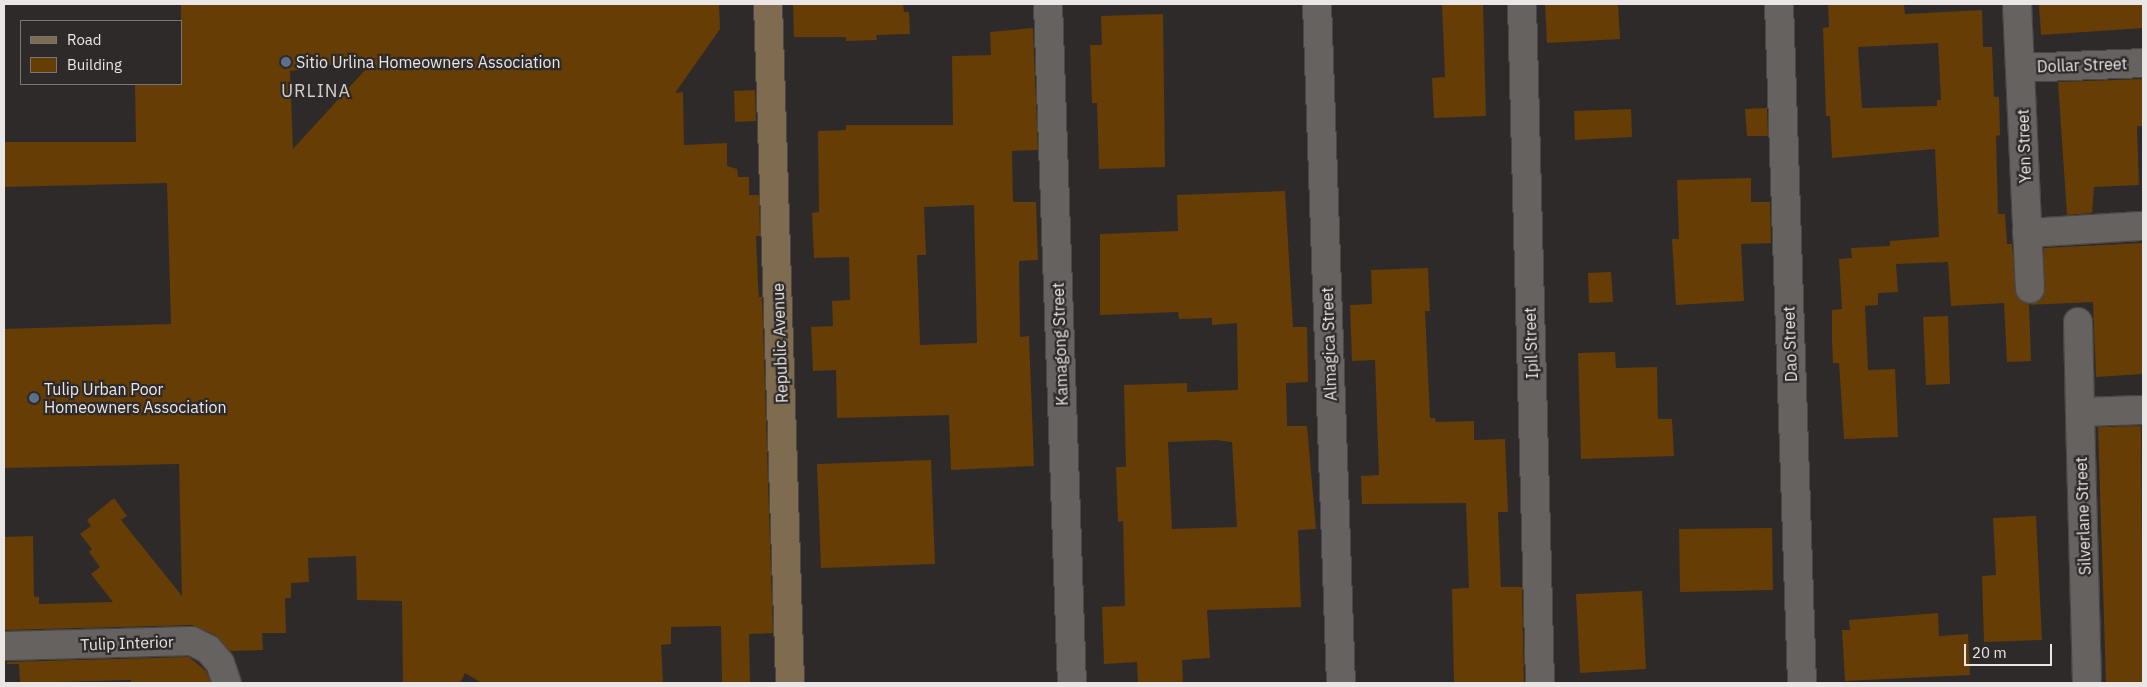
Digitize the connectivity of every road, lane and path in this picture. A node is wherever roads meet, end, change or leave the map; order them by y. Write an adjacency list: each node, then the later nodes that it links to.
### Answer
1 (768, 4): 17 (main road, Republic Avenue)
2 (1048, 4): 18 (street, Kamagong Street)
3 (1317, 4): 19 (street, Almagica Street)
4 (1522, 4): 20 (street, Ipil Street)
5 (1779, 4): 21 (street, Dao Street)
6 (2017, 4): 8 (street, Yen Street)
7 (2143, 63): 8 (street, Dollar Street)
8 (2020, 68): 10 (street, Yen Street)
9 (2143, 226): 10 (street)
10 (2028, 233): 11 (street, Yen Street)
11 (2030, 289)
12 (2078, 322): 14 (street)
13 (2143, 410): 14 (street)
14 (2080, 412): 22 (street, Silverlane Street)
15 (4, 646): 16 (street, Tulip Interior)
16 (227, 683)
17 (790, 683)
18 (1072, 683)
19 (1341, 683)
20 (1540, 683)
21 (1802, 683)
22 (2088, 683)

